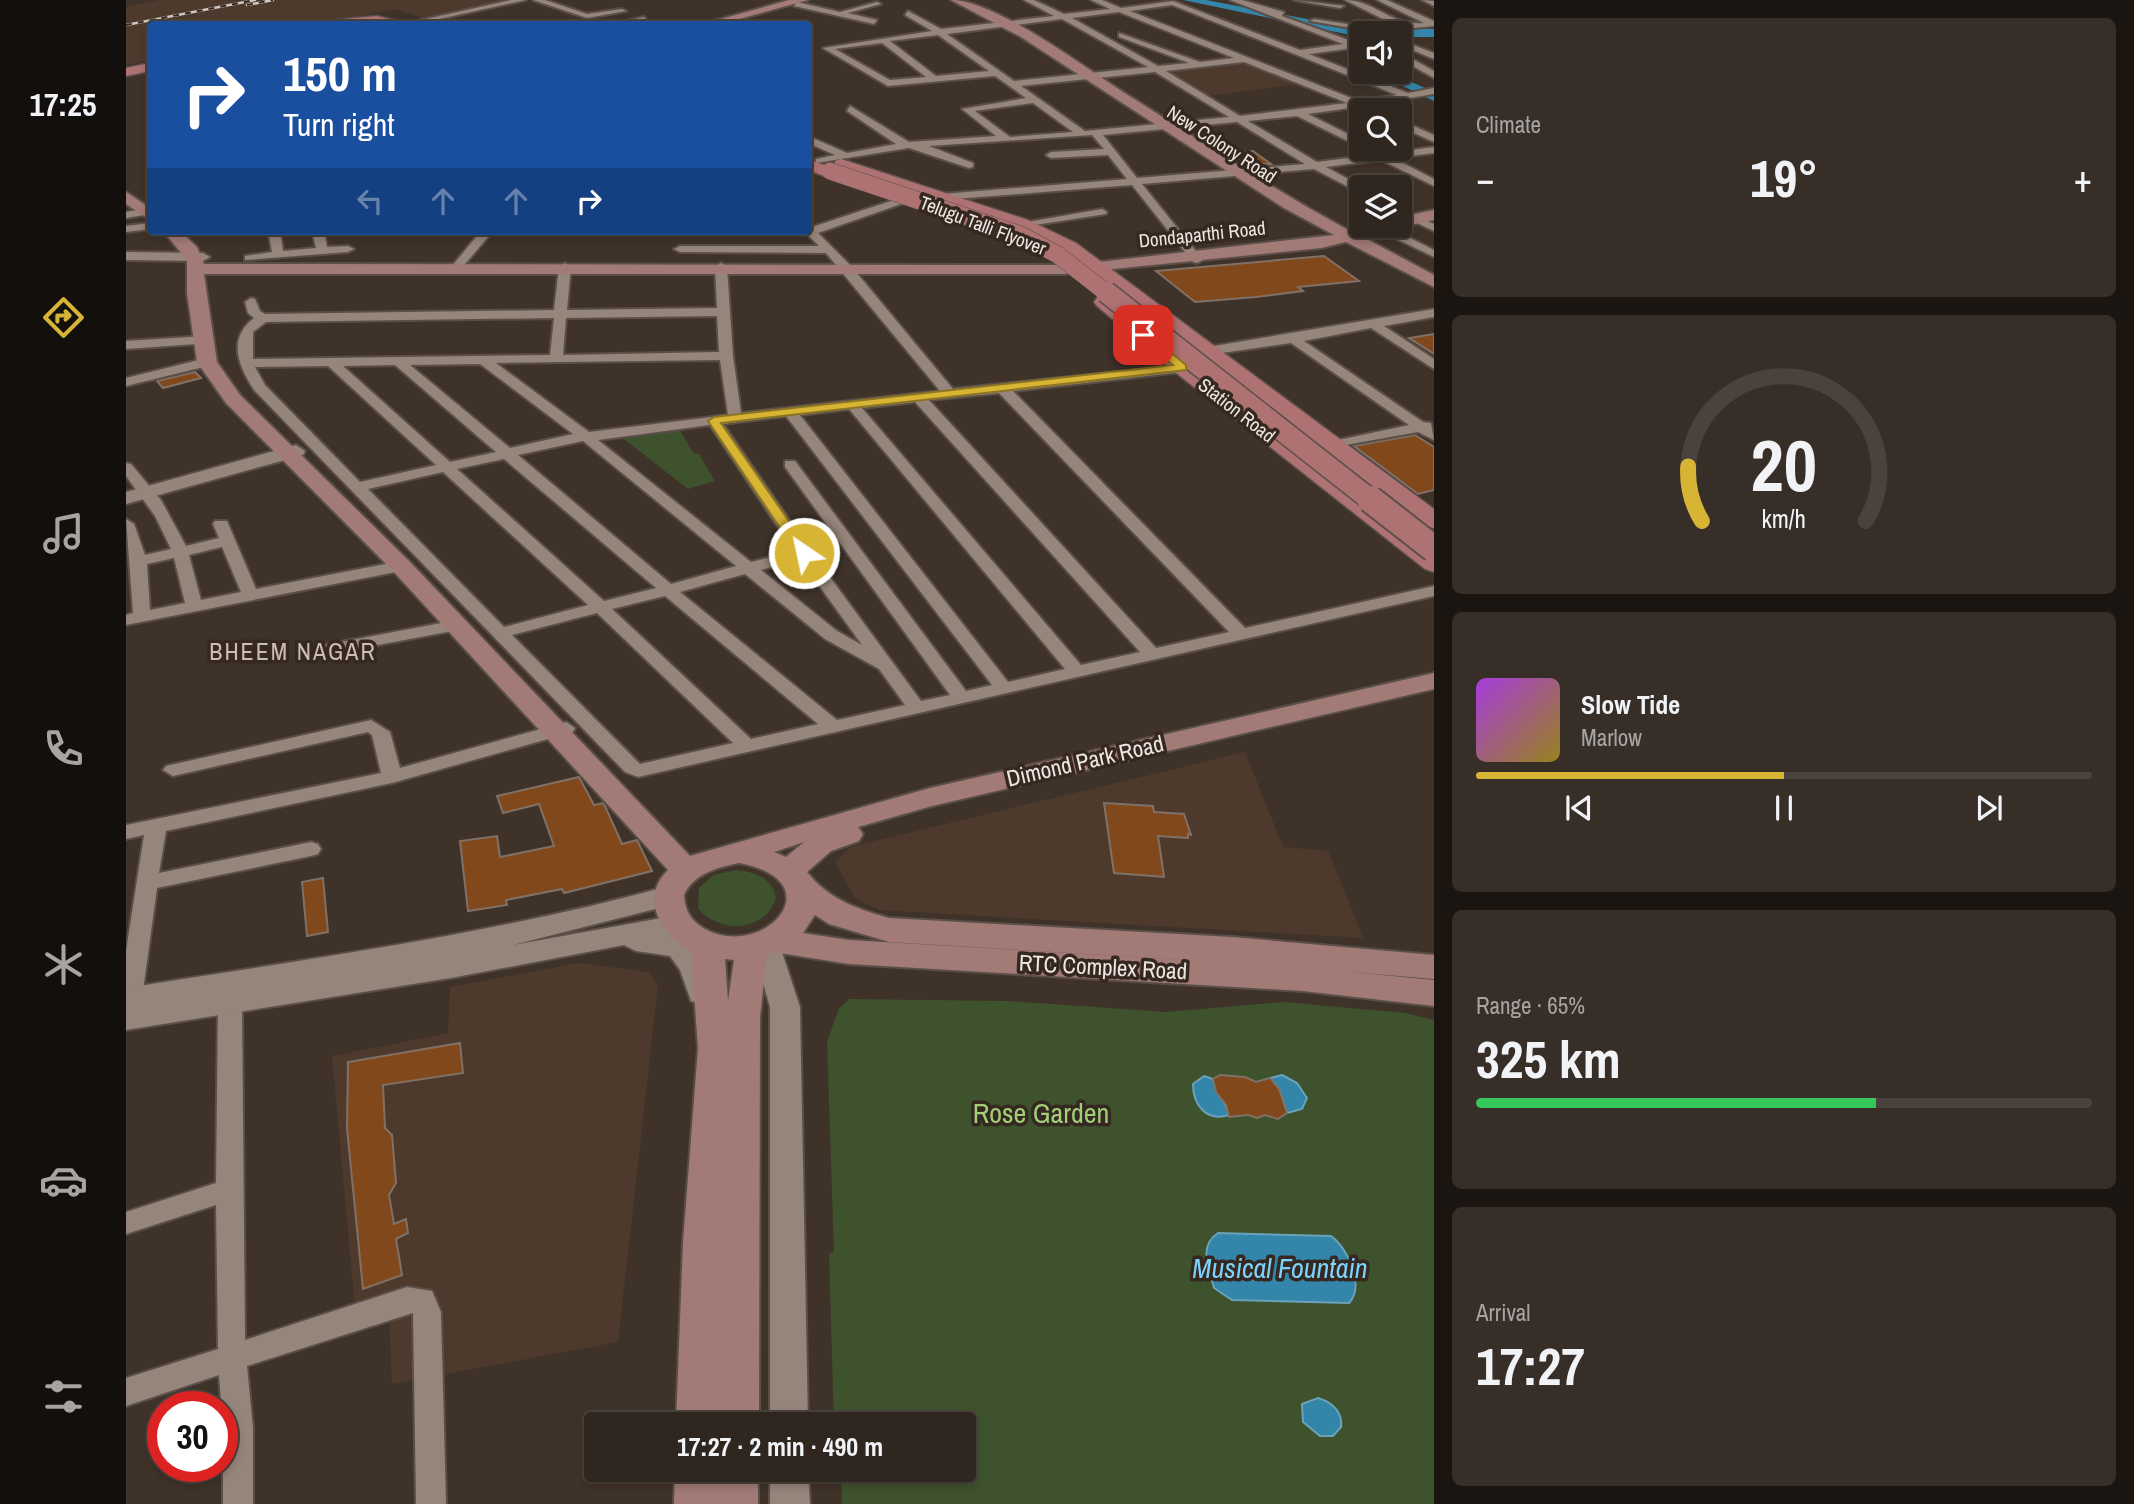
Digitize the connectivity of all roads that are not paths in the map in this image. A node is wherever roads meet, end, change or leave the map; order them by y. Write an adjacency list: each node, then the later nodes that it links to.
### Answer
1 (522, 0): 29 (street)
2 (537, 0): 22 (street)
3 (813, 0): 15 (main road)
4 (859, 0): 18 (street)
5 (957, 0): 37 (main road, New Colony Road)
6 (1028, 0): 26 (street)
7 (1095, 0): 21 (street)
8 (1197, 0): 14 (street)
9 (1234, 0): 24 (street)
10 (1298, 0): 20 (street)
11 (1349, 0): 35 (street)
12 (1381, 0): 39 (street)
13 (1426, 0): 19 (street)
14 (1187, 1): 16 (street)
15 (799, 2): 25 (street); 33 (main road); 34 (main road)
16 (1169, 2): 21 (street); 48 (street)
17 (896, 3): 18 (street)
18 (877, 4): 25 (street)
19 (1434, 4)
20 (1340, 6)
21 (1120, 10): 26 (street); 50 (street)
22 (622, 11)
23 (908, 13): 42 (street)
24 (1271, 13): 38 (street); 45 (street)
25 (839, 14): 36 (street)
26 (1065, 17): 37 (street); 54 (street)
27 (1358, 18): 38 (street)
28 (643, 19): 32 (street)
29 (421, 20)
30 (366, 21): 31 (main road)
31 (384, 21)
32 (633, 21)
33 (721, 21)
34 (733, 21)
35 (1393, 21)
36 (874, 22)
37 (1003, 23): 42 (street); 58 (main road, New Colony Road)
38 (1325, 23): 41 (street)
39 (1434, 24): 40 (street)
40 (1412, 26)
41 (1349, 27)
42 (940, 32): 44 (street); 56 (street)
43 (1122, 35): 52 (street)
44 (882, 40): 59 (street); 59 (street)
45 (1349, 42)
46 (1349, 46): 48 (street)
47 (1412, 47): 49 (street)
48 (1300, 53): 50 (street); 61 (street)
49 (1434, 56)
50 (1246, 60): 52 (street); 64 (street)
51 (1412, 62): 57 (street)
52 (1202, 65): 54 (street)
53 (147, 66): 55 (main road)
54 (1156, 69): 58 (street); 69 (street)
55 (126, 70)
56 (998, 73): 59 (street); 60 (street)
57 (1434, 75)
58 (1086, 76): 60 (street); 70 (main road, New Colony Road)
59 (934, 79)
60 (1014, 84): 63 (street)
61 (1422, 93): 62 (street); 65 (street)
62 (1393, 98)
63 (1033, 100): 73 (street); 74 (street)
64 (1349, 100)
65 (1434, 103)
66 (1349, 105): 68 (street)
67 (850, 108): 78 (street)
68 (1298, 113): 69 (street); 75 (street)
69 (1242, 120): 70 (street); 87 (street)
70 (1166, 128): 72 (street); 88 (main road, New Colony Road)
71 (1412, 129): 76 (street)
72 (1096, 133): 73 (street); 80 (street)
73 (1082, 134): 74 (street)
74 (1004, 138): 78 (street)
75 (1349, 138)
76 (1434, 139)
77 (812, 145): 85 (street)
78 (909, 145): 85 (street); 86 (street)
79 (1434, 150): 81 (street)
80 (1112, 152): 82 (street); 89 (street)
81 (1412, 153)
82 (1051, 155)
83 (1353, 161): 87 (street)
84 (1392, 161): 90 (street)
85 (823, 163): 94 (main road); 95 (main road, Station Road); 177 (main road, Telugu Talli Flyover); 179 (main road, Telugu Talli Flyover, bridge)
86 (969, 165)
87 (1315, 166): 88 (street); 91 (street)
88 (1234, 174): 89 (street); 117 (main road, New Colony Road)
89 (1135, 180): 94 (street); 125 (street)
90 (1434, 183)
91 (1349, 184)
92 (126, 191): 96 (main road)
93 (126, 197): 98 (main road)
94 (942, 197): 105 (main road)
95 (904, 200): 108 (street); 133 (main road, Station Road)
96 (147, 212)
97 (1102, 212): 105 (street)
98 (147, 213)
99 (126, 215): 100 (street)
100 (147, 215)
101 (1434, 215): 103 (main road)
102 (147, 217): 107 (street)
103 (1412, 217)
104 (1412, 220): 106 (street)
105 (1022, 224): 130 (main road)
106 (1434, 228)
107 (126, 229)
108 (812, 229)
109 (812, 232): 120 (street)
110 (175, 235): 126 (main road)
111 (183, 235): 126 (main road)
112 (274, 235): 127 (street)
113 (319, 235): 121 (street)
114 (484, 235): 131 (street)
115 (1353, 238): 117 (main road)
116 (1405, 238): 122 (street)
117 (1350, 239): 125 (main road); 134 (main road, New Colony Road); 135 (main road, New Colony Road)
118 (348, 249): 121 (street)
119 (680, 249): 120 (street)
120 (831, 250): 132 (street)
121 (322, 251): 127 (street)
122 (1434, 254)
123 (126, 256): 126 (street)
124 (249, 258): 127 (street)
125 (1196, 258): 130 (main road)
126 (199, 262): 127 (main road); 144 (main road); 166 (main road)
127 (276, 262): 131 (main road)
128 (565, 267): 129 (main road); 131 (main road); 139 (street)
129 (721, 267): 132 (main road); 137 (street)
130 (1099, 267): 133 (street); 145 (main road)
131 (456, 268)
132 (847, 268): 133 (main road); 156 (street)
133 (1065, 269): 153 (main road, Station Road)
134 (1434, 282)
135 (1434, 290)
136 (251, 302): 140 (street)
137 (725, 312): 139 (street); 146 (street)
138 (1434, 313): 141 (street)
139 (561, 315): 140 (street); 147 (street)
140 (263, 318): 151 (street)
141 (1373, 324): 142 (street); 152 (street)
142 (1293, 338): 145 (street); 162 (street)
143 (126, 345): 144 (street)
144 (206, 351): 154 (street); 166 (main road)
145 (1208, 351): 165 (main road)
146 (726, 356): 147 (street); 160 (street)
147 (556, 358): 149 (street)
148 (329, 360): 150 (street); 151 (street); 169 (street)
149 (483, 360): 150 (street); 164 (street)
150 (398, 361): 167 (street)
151 (247, 363): 171 (street)
152 (1434, 365)
153 (1182, 368): 155 (street); 183 (main road, Station Road)
154 (126, 382)
155 (1002, 388): 156 (street); 194 (street)
156 (949, 393): 157 (street)
157 (919, 398): 158 (street); 196 (street)
158 (853, 406): 159 (street); 198 (street)
159 (790, 412): 160 (street); 200 (street)
160 (735, 418): 161 (street)
161 (714, 421): 164 (street); 181 (street)
162 (1428, 426): 163 (street); 165 (street)
163 (1434, 436)
164 (586, 437): 167 (street); 185 (street)
165 (1334, 445): 174 (main road)
166 (290, 452): 172 (street); 184 (main road); 205 (main road)
167 (507, 453): 169 (street); 186 (street)
168 (790, 464): 202 (street)
169 (445, 466): 171 (street); 190 (street)
170 (126, 467): 172 (street)
171 (358, 486): 193 (street)
172 (148, 492): 173 (street); 180 (street)
173 (126, 498)
174 (1434, 522)
175 (126, 524): 182 (street)
176 (221, 524): 178 (street)
177 (1434, 535)
178 (228, 541): 180 (street); 188 (street)
179 (1434, 549)
180 (181, 551): 182 (street); 189 (street)
181 (804, 553): 185 (street); 197 (street)
182 (139, 561): 191 (street)
183 (1434, 564)
184 (401, 566): 188 (street); 192 (main road)
185 (746, 568): 186 (street); 197 (street)
186 (668, 590): 190 (street); 204 (street)
187 (1434, 591): 194 (street)
188 (250, 595): 189 (street)
189 (194, 606): 191 (street)
190 (601, 608): 193 (street); 206 (street)
191 (134, 618)
192 (457, 625): 195 (street); 205 (main road)
193 (500, 633): 206 (street)
194 (1242, 635): 196 (street)
195 (325, 650)
196 (1152, 654): 198 (street)
197 (884, 665): 203 (street)
198 (1076, 671): 200 (street)
199 (1434, 681): 212 (main road, Dimond Park Road)
200 (1003, 687): 202 (street)
201 (1434, 694): 213 (main road, Dimond Park Road)
202 (960, 696): 203 (street)
203 (915, 706): 204 (street)
204 (832, 726): 206 (street)
205 (562, 730): 208 (street); 215 (main road)
206 (748, 747)
207 (173, 770): 208 (street)
208 (392, 777): 209 (street)
209 (156, 826): 210 (street); 214 (street)
210 (126, 832)
211 (311, 849): 214 (street)
212 (739, 853): 213 (main road); 215 (main road)
213 (796, 881): 217 (main road); 218 (main road, RTC Complex Road)
214 (147, 883): 221 (street)
215 (688, 899): 216 (street); 217 (main road); 221 (street); 222 (main road)
216 (608, 938): 220 (street); 222 (street)
217 (763, 943): 219 (main road, RTC Complex Road); 228 (main road); 229 (street)
218 (1434, 967)
219 (1434, 993)
220 (230, 1003): 221 (street); 223 (street)
221 (127, 1006)
222 (715, 1048): 227 (main road)
223 (229, 1190): 224 (street); 225 (street)
224 (126, 1223)
225 (234, 1356): 226 (street); 233 (street); 234 (street)
226 (126, 1392)
227 (698, 1412)
228 (737, 1412)
229 (789, 1412)
230 (697, 1482): 235 (main road)
231 (736, 1482): 236 (main road)
232 (789, 1482): 237 (street)
233 (238, 1504)
234 (431, 1504)
235 (696, 1504)
236 (736, 1504)
237 (790, 1504)

